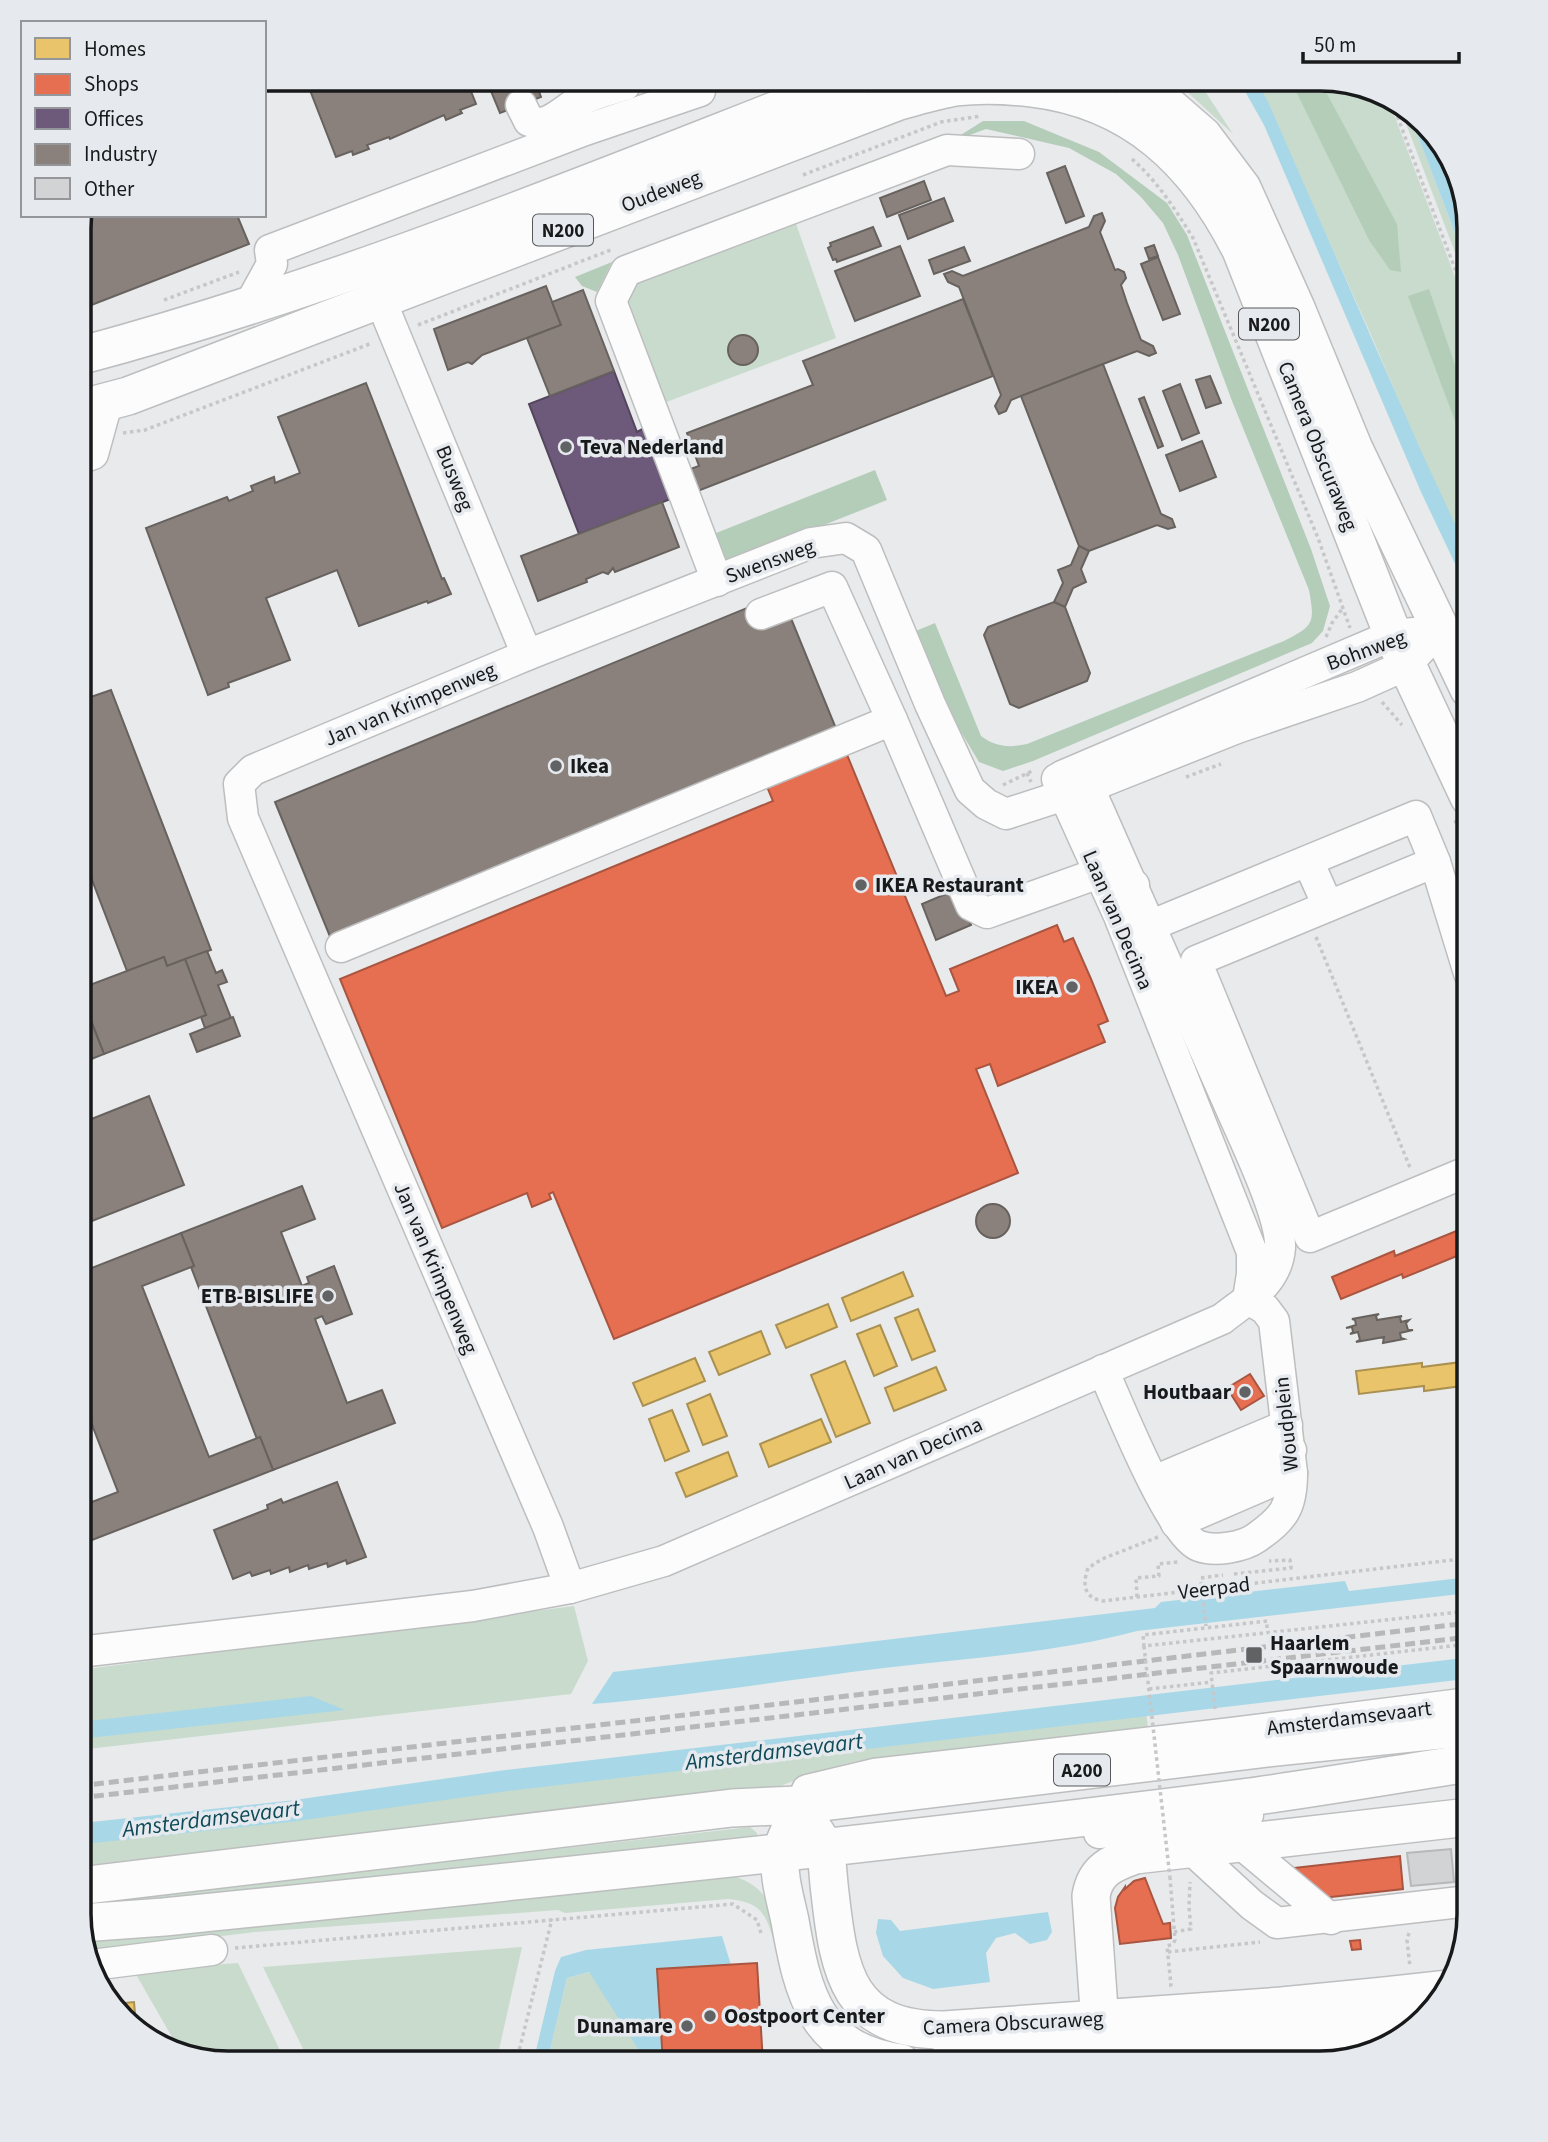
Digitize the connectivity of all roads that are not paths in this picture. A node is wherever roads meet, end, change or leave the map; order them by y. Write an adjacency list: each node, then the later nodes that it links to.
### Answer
1 (603, 91): 9 (street)
2 (630, 91): 10 (street)
3 (680, 91): 10 (street)
4 (693, 91): 11 (street)
5 (825, 91): 11 (main road, Oudeweg / N200)
6 (943, 91): 13 (main road, Oudeweg / N200)
7 (1066, 91): 22 (main road, Camera Obscuraweg / N200)
8 (1149, 91): 21 (main road, Camera Obscuraweg / N200)
9 (521, 105)
10 (642, 110): 14 (street)
11 (732, 127): 14 (main road, Oudeweg / N200)
12 (1018, 154): 19 (street)
13 (382, 301): 18 (main road, Oudeweg / N200); 23 (street, Busweg)
14 (250, 304): 15 (main road, Oudeweg / N200)
15 (164, 316): 16 (main road, Oudeweg); 17 (main road, Oudeweg / N200)
16 (91, 350)
17 (91, 376)
18 (91, 432)
19 (717, 581): 23 (street, Swensweg); 29 (street, Swensweg)
20 (761, 614): 25 (street)
21 (1440, 629): 22 (street, Bohnweg); 24 (main road, Camera Obscuraweg / N200)
22 (1399, 650): 26 (street, Bohnweg); 27 (main road, Camera Obscuraweg / N200); 28 (street, Bohnweg)
23 (527, 655): 46 (street, Jan van Krimpenweg)
24 (1457, 665)
25 (892, 720): 33 (street); 39 (street)
26 (1128, 771): 28 (street, Bohnweg); 30 (street, Laan van Decima)
27 (1457, 772)
28 (1073, 782): 29 (street, Bohnweg); 30 (street, Laan van Decima); 33 (street, Laan van Decima)
29 (986, 804)
30 (1112, 839): 34 (street, Laan van Decima)
31 (1308, 860): 32 (street); 35 (street); 37 (street)
32 (1435, 862): 35 (street); 38 (street)
33 (1099, 873): 34 (street); 36 (street, Laan van Decima)
34 (1134, 885): 37 (street, Laan van Decima)
35 (1318, 911): 40 (street)
36 (1119, 916): 37 (street); 42 (street, Laan van Decima)
37 (1153, 925): 40 (street, Laan van Decima)
38 (1457, 934)
39 (341, 947)
40 (1238, 1095): 41 (street); 42 (street, Laan van Decima)
41 (1457, 1176)
42 (1248, 1299): 43 (street, Laan van Decima); 44 (street, Woudplein)
43 (1103, 1370): 45 (street); 46 (street, Laan van Decima)
44 (1290, 1449): 45 (street); 45 (street); 45 (street, Woudplein)
45 (1175, 1516)
46 (573, 1576): 47 (street)
47 (91, 1651)
48 (1457, 1705): 53 (street, Amsterdamsevaart / A200)
49 (1457, 1728): 52 (main road, A200)
50 (1457, 1765): 55 (main road, A200)
51 (1457, 1778): 55 (street, A200)
52 (798, 1805): 53 (main road, Amsterdamsevaart); 56 (main road, Camera Obscuraweg); 58 (main road)
53 (732, 1808): 59 (main road, Amsterdamsevaart)
54 (1457, 1819): 57 (main road)
55 (914, 1836): 56 (main road, A200)
56 (825, 1848): 58 (main road); 66 (main road, Camera Obscuraweg)
57 (1200, 1853): 60 (street); 66 (main road)
58 (781, 1854): 61 (main road); 67 (main road)
59 (91, 1885)
60 (1457, 1903)
61 (91, 1922)
62 (212, 1950): 63 (street)
63 (100, 1964)
64 (1429, 1998): 65 (main road, Camera Obscuraweg, bridge)
65 (1397, 2013): 66 (main road, Camera Obscuraweg)
66 (1102, 2044): 68 (main road, Camera Obscuraweg)
67 (859, 2051)
68 (1044, 2051)

